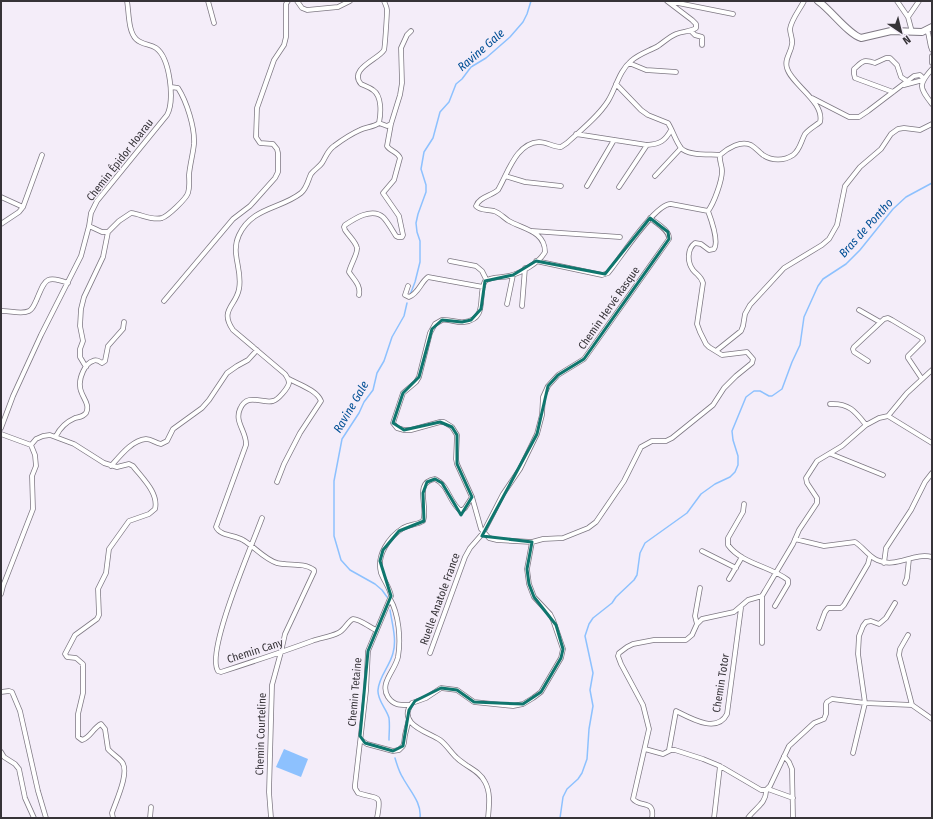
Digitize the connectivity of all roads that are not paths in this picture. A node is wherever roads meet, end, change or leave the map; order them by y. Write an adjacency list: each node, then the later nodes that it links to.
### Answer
1 (127, 1): 30 (street, Chemin Épidor Hoarau)
2 (208, 1): 14 (street)
3 (288, 1): 67 (street)
4 (297, 1): 5 (street)
5 (350, 1)
6 (384, 1): 34 (street)
7 (667, 1): 12 (street); 17 (street)
8 (804, 1): 32 (street)
9 (819, 1): 18 (main road)
10 (897, 1): 13 (street)
11 (918, 1): 13 (street)
12 (733, 14)
13 (908, 17): 18 (street)
14 (214, 23)
15 (930, 28): 18 (main road); 20 (street)
16 (411, 31): 35 (street)
17 (691, 31): 19 (street); 22 (street)
18 (912, 32)
19 (702, 45)
20 (932, 50)
21 (932, 56): 23 (street)
22 (629, 63): 25 (street); 28 (street)
23 (932, 63)
24 (932, 69): 26 (street)
25 (676, 72)
26 (923, 79): 27 (street); 29 (street); 33 (street)
27 (907, 81): 29 (street); 31 (street)
28 (616, 84): 37 (street); 38 (street)
29 (902, 86): 31 (street)
30 (171, 87): 54 (street, Chemin Épidor Hoarau); 56 (street)
31 (893, 92): 32 (street)
32 (810, 97): 43 (street)
33 (932, 104)
34 (380, 122): 35 (street); 75 (street)
35 (391, 124): 66 (street)
36 (932, 124): 76 (street)
37 (671, 130): 40 (street); 41 (street)
38 (576, 134): 39 (street); 44 (street)
39 (614, 140): 40 (street); 47 (street)
40 (647, 145): 48 (street)
41 (681, 148): 43 (street); 45 (street)
42 (42, 154): 50 (street)
43 (720, 155): 51 (street)
44 (505, 176): 46 (street); 55 (street)
45 (655, 176)
46 (561, 186)
47 (587, 186)
48 (619, 186)
49 (1, 196): 50 (street)
50 (23, 207): 53 (street)
51 (708, 211): 52 (street); 76 (street)
52 (650, 218): 59 (street); 98 (street, Chemin Hervé Rasque)
53 (1, 224)
54 (89, 226): 56 (street); 63 (street, Chemin Épidor Hoarau)
55 (532, 231): 57 (street); 59 (street)
56 (108, 232): 78 (street)
57 (620, 237)
58 (450, 261): 62 (street)
59 (536, 261): 60 (street)
60 (525, 268): 61 (street); 69 (street)
61 (513, 275): 62 (street); 68 (street)
62 (486, 279): 65 (street)
63 (68, 283): 70 (street); 85 (street, Chemin Épidor Hoarau)
64 (408, 286): 65 (street)
65 (483, 286): 95 (street)
66 (359, 295)
67 (164, 301)
68 (507, 304)
69 (522, 306)
70 (3, 310): 72 (street)
71 (859, 310): 74 (street)
72 (1, 315)
73 (124, 322): 78 (street)
74 (880, 322): 77 (street); 81 (street)
75 (257, 350): 80 (street); 91 (street)
76 (716, 351): 100 (street)
77 (868, 361)
78 (86, 367): 87 (street)
79 (932, 370): 81 (street)
80 (289, 379): 94 (street); 101 (street)
81 (922, 379): 83 (street)
82 (830, 404): 84 (street)
83 (888, 416): 84 (street); 88 (street)
84 (866, 424): 90 (street)
85 (1, 428)
86 (1, 434): 89 (street)
87 (56, 436): 89 (street); 91 (street)
88 (932, 443)
89 (31, 444): 113 (street)
90 (831, 454): 93 (street); 99 (street)
91 (111, 466): 144 (street)
92 (932, 473): 107 (street)
93 (883, 475)
94 (277, 482)
95 (472, 497): 98 (street); 115 (street)
96 (744, 504): 104 (street)
97 (262, 518): 101 (street, Chemin Cany)
98 (483, 533): 100 (street); 125 (street, Ruelle Anatole France)
99 (795, 539): 103 (street); 109 (street)
100 (532, 542): 128 (street)
101 (252, 547): 124 (street, Chemin Courteline); 124 (street, Chemin Cany)
102 (702, 551): 108 (street)
103 (870, 556): 107 (street); 120 (street)
104 (742, 557): 108 (street); 109 (street)
105 (932, 557): 106 (street)
106 (909, 559): 107 (street); 111 (street)
107 (884, 563)
108 (736, 568): 110 (street)
109 (776, 573): 114 (street); 117 (street)
110 (729, 578)
111 (905, 583)
112 (700, 588): 119 (street)
113 (1, 594)
114 (762, 596): 118 (street); 123 (street)
115 (390, 599): 121 (street, Chemin Tetaine); 128 (street)
116 (894, 603): 127 (street)
117 (775, 606)
118 (741, 607): 119 (street); 134 (street, Chemin Totor)
119 (697, 624): 133 (street)
120 (818, 628)
121 (376, 630): 124 (street, Chemin Cany); 132 (street, Chemin Tetaine)
122 (908, 635): 129 (street)
123 (762, 643)
124 (282, 652): 146 (street, Chemin Courteline)
125 (430, 653)
126 (1, 692): 143 (street)
127 (865, 703): 129 (street); 136 (street); 137 (street)
128 (410, 705): 130 (street)
129 (912, 705): 131 (street)
130 (409, 719): 132 (street, Chemin Tetaine); 148 (street)
131 (932, 719)
132 (361, 740): 147 (street)
133 (645, 749): 134 (street); 149 (street)
134 (669, 750): 138 (street)
135 (1, 752): 142 (street)
136 (853, 753)
137 (784, 756): 139 (street); 140 (street)
138 (720, 766): 139 (street); 150 (street)
139 (767, 790): 140 (street); 151 (street)
140 (793, 798): 152 (street)
141 (151, 807): 145 (street)
142 (34, 818)
143 (46, 818)
144 (113, 818)
145 (150, 818)
146 (271, 818)
147 (377, 818)
148 (488, 818)
149 (652, 818)
150 (714, 818)
151 (748, 818)
152 (793, 818)

